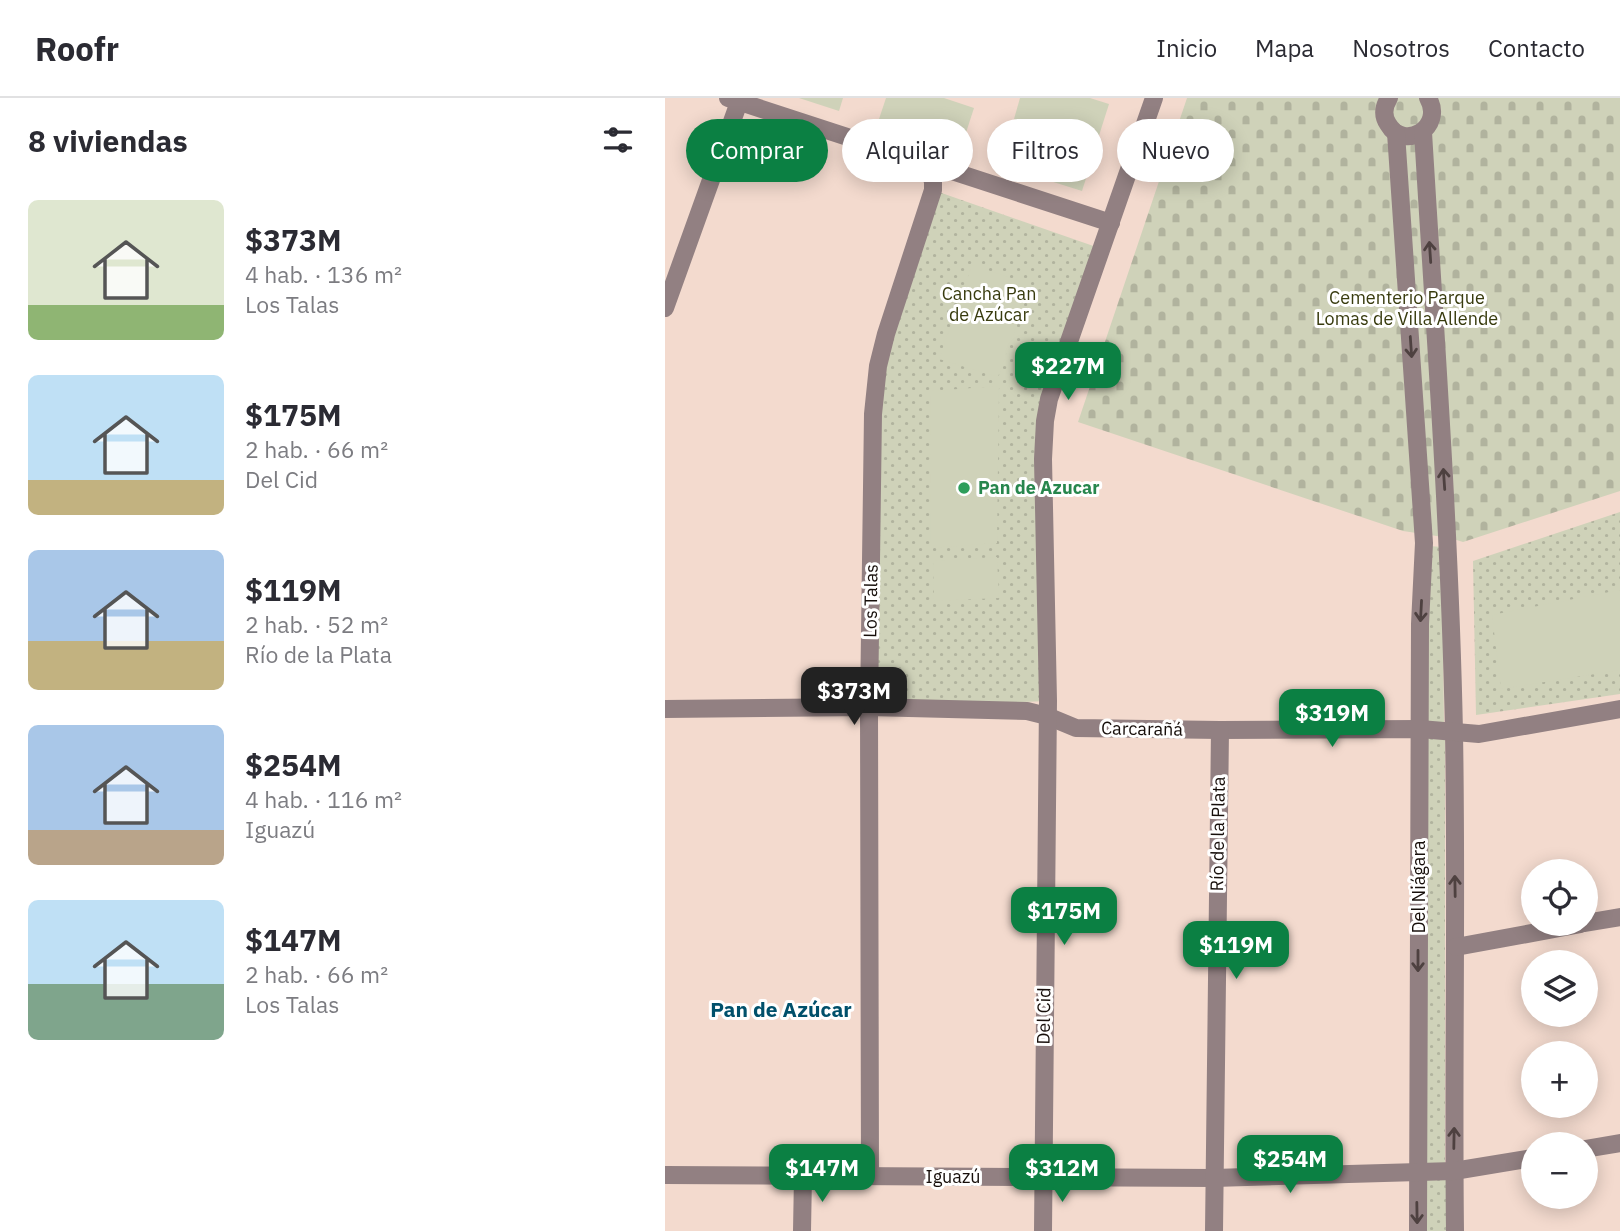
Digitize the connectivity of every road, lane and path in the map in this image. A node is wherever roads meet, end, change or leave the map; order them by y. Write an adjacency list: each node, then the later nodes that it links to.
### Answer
1 (1154, 98): 10 (street, Del Cid)
2 (1389, 98): 6 (street, Del Niágara)
3 (1428, 98): 5 (street, Del Niágara)
4 (734, 100): 7 (street); 11 (street)
5 (1423, 131): 6 (street); 18 (street, Del Niágara, one-way to 5)
6 (1395, 133): 16 (street, Del Niágara, one-way to 16)
7 (842, 135)
8 (973, 178): 10 (street)
9 (933, 182): 12 (street, Los Talas)
10 (1111, 223): 15 (street, Del Cid)
11 (665, 308)
12 (869, 708): 13 (street, Carcarañá); 15 (street, Carcarañá); 30 (street, Los Talas)
13 (665, 709)
14 (1620, 709): 18 (street, Carcarañá)
15 (1047, 716): 17 (street, Carcarañá); 31 (street, Del Cid)
16 (1420, 729): 17 (street, Carcarañá); 18 (street, Carcarañá); 27 (street, Del Niágara, one-way to 27)
17 (1220, 730): 32 (street, Río de la Plata)
18 (1454, 733): 22 (street, Del Niágara, one-way to 18)
19 (1620, 917): 20 (street)
20 (1598, 921)
21 (1521, 935): 22 (street)
22 (1456, 947): 26 (street, Del Niágara, one-way to 22)
23 (1620, 1143): 24 (street)
24 (1598, 1147)
25 (1521, 1160): 26 (street, Iguazú)
26 (1454, 1171): 27 (street, Iguazú); 37 (street, Del Niágara)
27 (1417, 1172): 32 (street, Iguazú); 36 (street, Del Niágara, one-way to 36)
28 (665, 1175): 29 (street, Iguazú)
29 (803, 1176): 30 (street, Iguazú); 33 (street)
30 (870, 1176): 31 (street, Iguazú)
31 (1043, 1178): 32 (street, Iguazú); 34 (street, Del Cid)
32 (1214, 1178): 35 (street, Río de la Plata)
33 (803, 1231)
34 (1043, 1231)
35 (1214, 1231)
36 (1417, 1231)
37 (1455, 1231)

